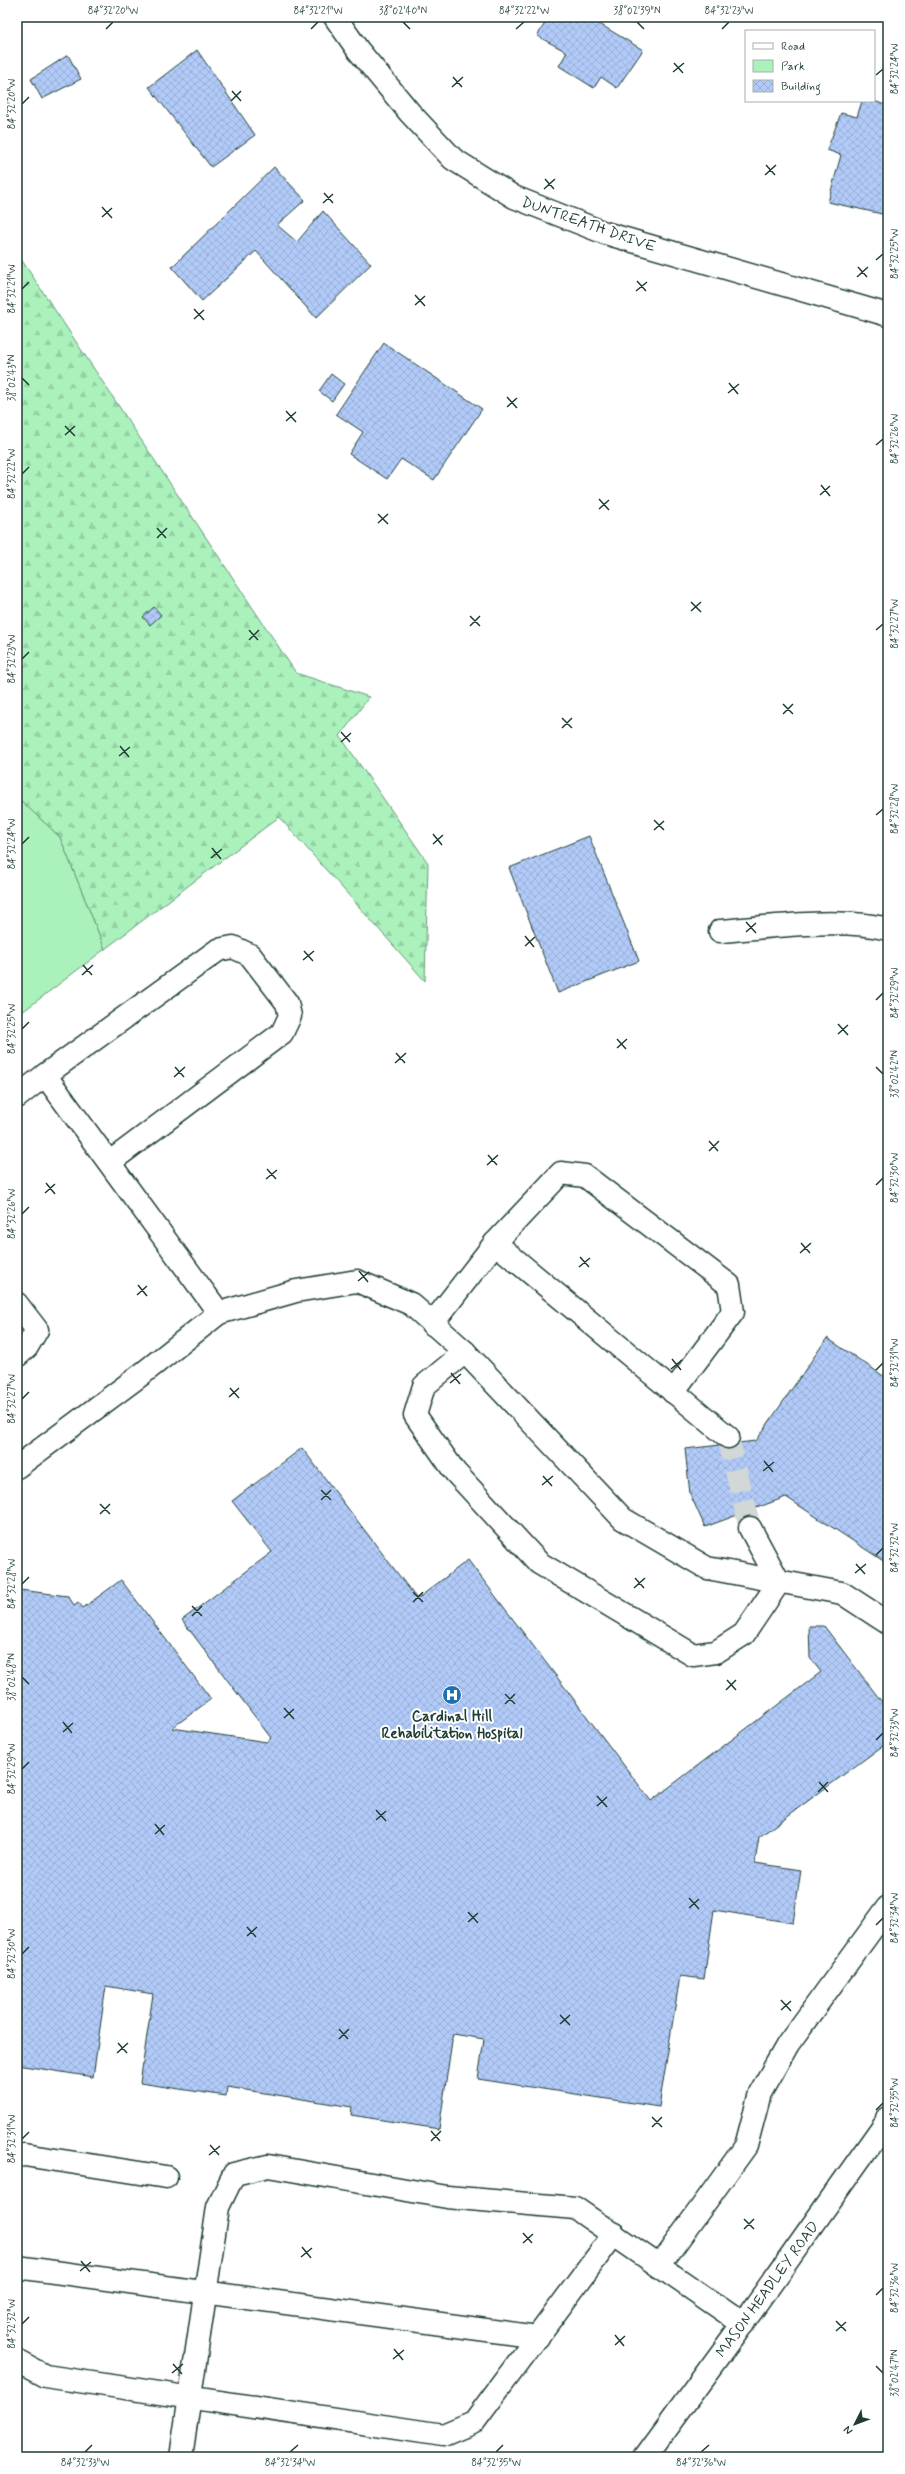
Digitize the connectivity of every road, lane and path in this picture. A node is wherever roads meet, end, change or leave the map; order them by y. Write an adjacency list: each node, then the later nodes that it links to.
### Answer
1 (335, 17): 2 (street, DUNTREATH DRIVE)
2 (888, 315)
3 (888, 929): 4 (street)
4 (720, 931)
5 (45, 1075): 6 (street); 7 (street); 7 (street)
6 (17, 1097)
7 (110, 1162): 10 (street)
8 (496, 1243): 11 (street); 14 (street); 14 (street)
9 (17, 1304): 13 (street)
10 (219, 1313): 11 (street); 16 (street)
11 (432, 1324): 12 (street)
12 (465, 1352): 18 (street); 18 (street)
13 (17, 1356)
14 (673, 1392): 15 (street)
15 (728, 1437)
16 (17, 1467)
17 (750, 1528): 18 (street)
18 (779, 1582): 19 (street)
19 (888, 1623)
20 (888, 1907): 25 (street)
21 (888, 2119): 28 (street, MASON HEADLEY ROAD)
22 (17, 2156): 23 (street)
23 (166, 2177)
24 (614, 2234): 25 (street); 27 (street); 29 (street)
25 (659, 2266): 28 (street)
26 (17, 2267): 27 (street)
27 (205, 2293): 29 (street); 31 (street)
28 (743, 2324): 33 (street, MASON HEADLEY ROAD)
29 (538, 2337): 31 (street)
30 (17, 2361): 31 (street)
31 (189, 2397): 32 (street)
32 (181, 2457)
33 (645, 2457)

